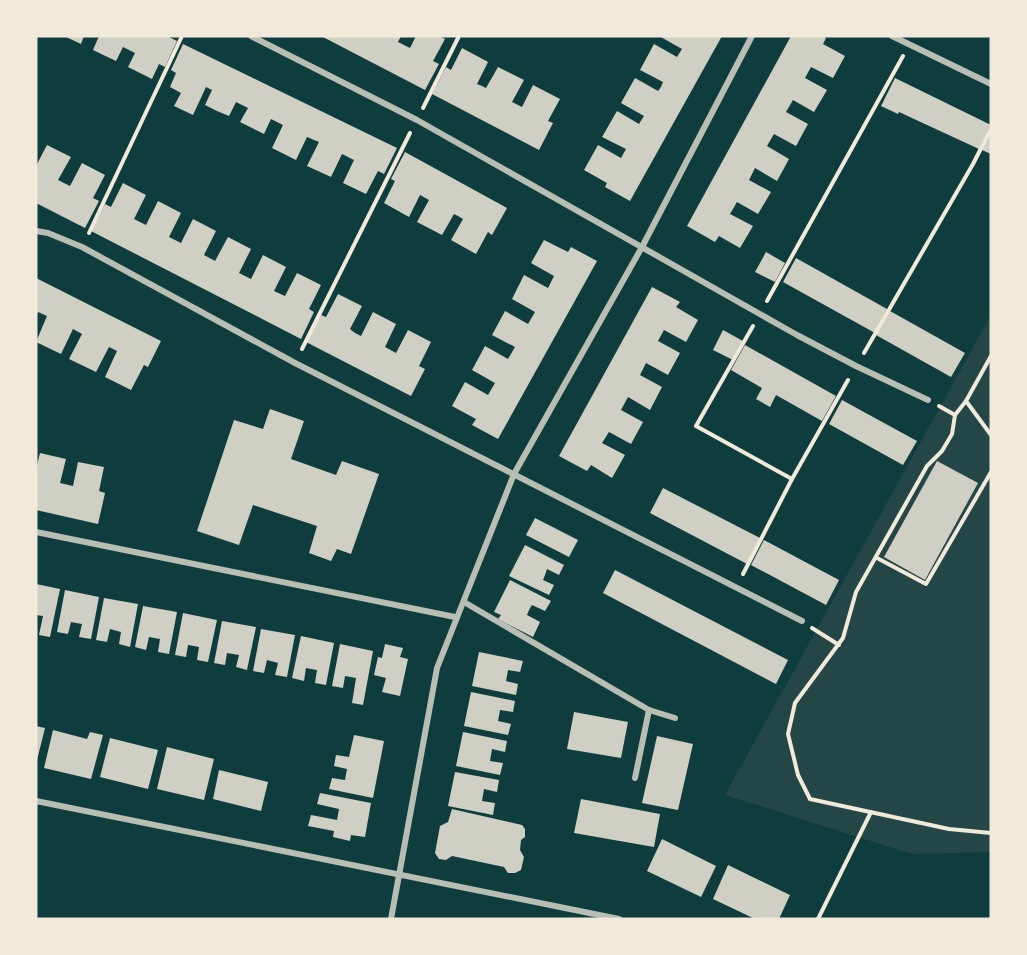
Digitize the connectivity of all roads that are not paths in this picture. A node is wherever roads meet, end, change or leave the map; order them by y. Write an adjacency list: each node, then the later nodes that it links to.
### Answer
1 (251, 36): 6 (street)
2 (752, 36): 6 (street)
3 (892, 36): 4 (street)
4 (991, 84)
5 (36, 231): 8 (street)
6 (642, 247): 7 (street); 8 (street)
7 (928, 400)
8 (514, 474): 10 (street); 12 (street)
9 (36, 532): 11 (street)
10 (464, 602): 11 (street); 13 (street)
11 (455, 617): 17 (street)
12 (802, 621)
13 (649, 710): 14 (street); 15 (street)
14 (675, 718)
15 (635, 778)
16 (36, 801): 17 (street)
17 (400, 874): 18 (street); 19 (street)
18 (391, 919)
19 (620, 919)

